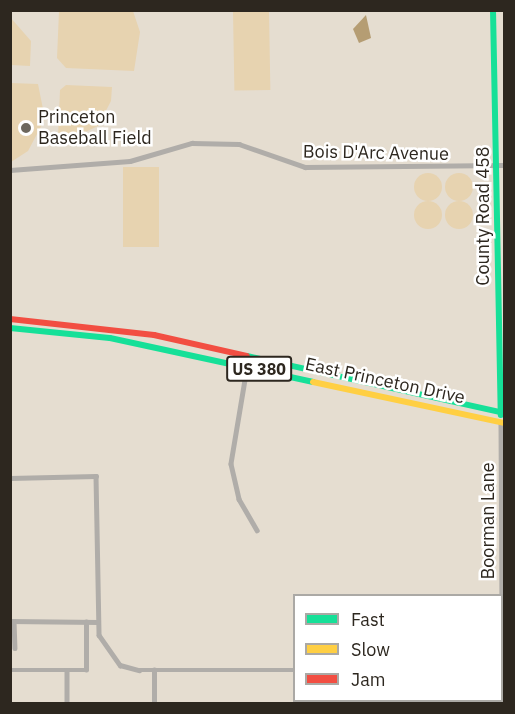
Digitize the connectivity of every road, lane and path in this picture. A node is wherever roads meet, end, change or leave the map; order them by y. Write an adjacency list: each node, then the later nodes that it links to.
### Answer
1 (493, 10): 2 (main road, County Road 458)
2 (502, 167): 3 (street, Bois D'Arc Avenue); 10 (main road, County Road 458)
3 (10, 170)
4 (10, 319): 6 (main road, East Princeton Drive / US 380)
5 (10, 328): 7 (main road, East Princeton Drive / US 380)
6 (153, 335): 7 (main road); 8 (main road, East Princeton Drive / US 380)
7 (152, 346): 9 (main road, East Princeton Drive / US 380)
8 (249, 356): 9 (street); 10 (main road, East Princeton Drive / US 380)
9 (247, 366): 11 (main road, East Princeton Drive / US 380); 13 (street)
10 (503, 412): 11 (main road, County Road 458)
11 (503, 422): 14 (street, Boorman Lane)
12 (10, 478): 17 (street)
13 (257, 530)
14 (501, 594)
15 (12, 621): 16 (street); 18 (street)
16 (86, 622): 17 (street); 20 (street)
17 (98, 622): 21 (street)
18 (15, 648)
19 (10, 670): 20 (street)
20 (67, 670): 23 (street)
21 (154, 670): 22 (street); 24 (street)
22 (293, 670)
23 (67, 704)
24 (154, 704)

